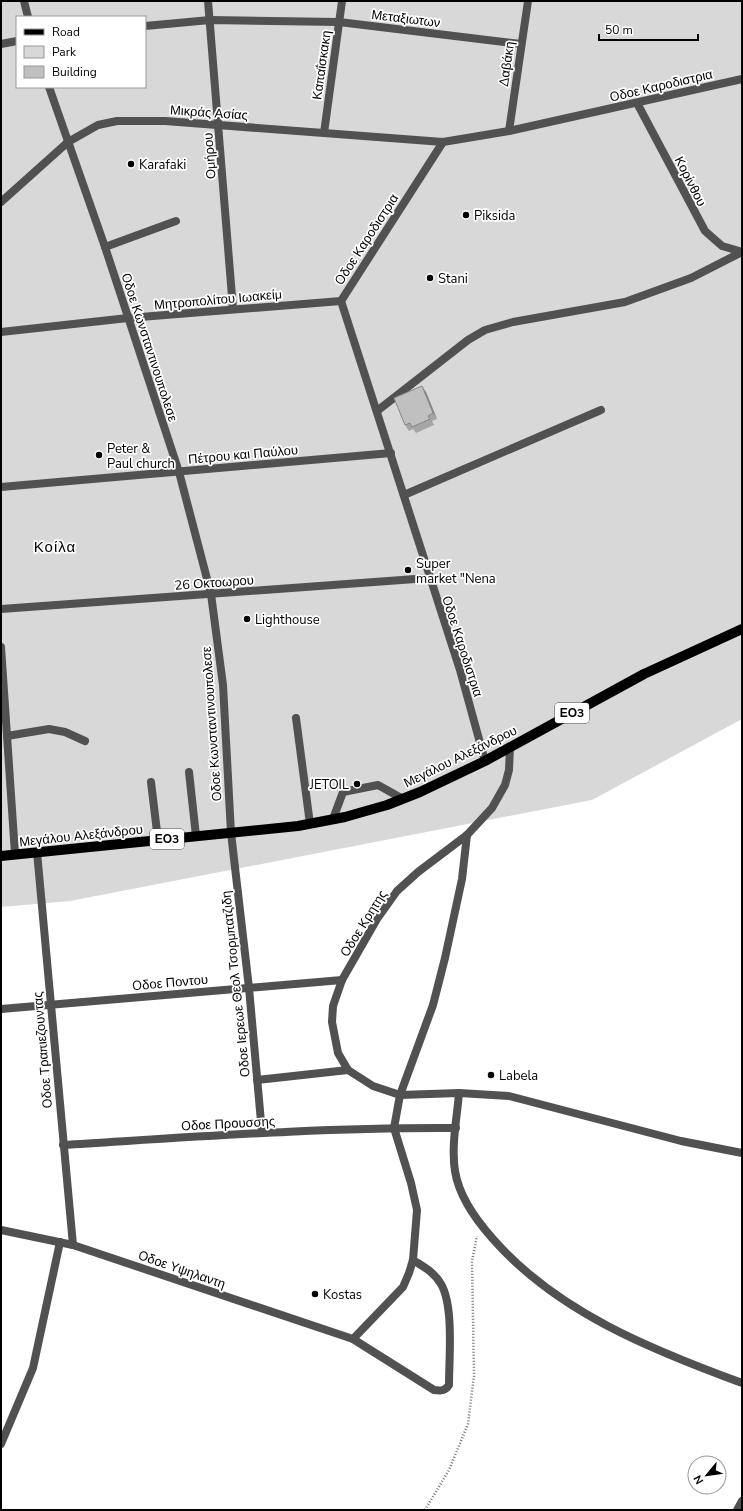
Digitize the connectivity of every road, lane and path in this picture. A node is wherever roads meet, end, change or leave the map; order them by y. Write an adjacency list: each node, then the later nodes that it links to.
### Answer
1 (24, 1): 5 (street)
2 (208, 1): 6 (street, Ομήρου)
3 (342, 1): 7 (street, Καπαΐσκακη)
4 (528, 1): 11 (street, Δαβάκη)
5 (28, 16)
6 (210, 20): 7 (street, Μεταξιωτων); 8 (street, Μεταξιωτων); 15 (street, Ομήρου)
7 (339, 22): 11 (street, Μεταξιωτων); 17 (street, Καπαΐσκακη)
8 (146, 26)
9 (16, 41): 10 (street)
10 (1, 44)
11 (521, 44): 16 (street, Δαβάκη)
12 (742, 78): 14 (street, Oδοε Καροδιστρια)
13 (49, 88): 18 (street, Oδοε Κωνσταντινουπολεσε)
14 (637, 103): 16 (street, Oδοε Καροδιστρια); 23 (street, Κορίνθου)
15 (219, 125): 17 (street, Μικράς Ασίας); 18 (street, Μικράς Ασίας); 25 (street, Ομήρου)
16 (509, 131): 19 (street, Oδοε Καροδιστρια)
17 (324, 133): 19 (street, Μικράς Ασίας)
18 (68, 142): 20 (street, Μικράς Ασίας); 22 (street, Oδοε Κωνσταντινουπολεσε)
19 (443, 142): 24 (street, Oδοε Καροδιστρια)
20 (3, 198)
21 (176, 221): 22 (street)
22 (105, 247): 26 (street, Oδοε Κωνσταντινουπολεσε)
23 (742, 252): 29 (street)
24 (341, 301): 25 (street, Μητροπολίτου Ιωακείμ); 29 (street, Oδοε Καροδιστρια)
25 (233, 309): 26 (street, Μητροπολίτου Ιωακείμ)
26 (128, 318): 27 (street, Μητροπολίτου Ιωακείμ); 31 (street, Oδοε Κωνσταντινουπολεσε)
27 (1, 332)
28 (601, 410): 33 (street)
29 (377, 411): 30 (street, Oδοε Καροδιστρια)
30 (390, 453): 31 (street, Πέτρου και Παύλου); 33 (street, Oδοε Καροδιστρια)
31 (179, 472): 32 (street, Πέτρου και Παύλου); 35 (street, Oδοε Κωνσταντινουπολεσε)
32 (1, 487)
33 (404, 495): 34 (street, Oδοε Καροδιστρια)
34 (429, 578): 35 (street, 26 Οκτοωρου); 43 (street, Oδοε Καροδιστρια)
35 (211, 594): 36 (street, 26 Οκτοωρου); 49 (street, Oδοε Κωνσταντινουπολεσε)
36 (1, 609)
37 (742, 629): 42 (main road, Μεγάλου Αλεξάνδρου / ΕΟ3)
38 (1, 647): 40 (street)
39 (296, 718): 48 (street)
40 (7, 736): 41 (street); 54 (street)
41 (85, 741)
42 (510, 747): 43 (main road, Μεγάλου Αλεξάνδρου / ΕΟ3); 50 (street, Oδοε Κρητης)
43 (485, 761): 46 (main road, Μεγάλου Αλεξάνδρου / ΕΟ3)
44 (189, 772): 51 (street)
45 (151, 782): 52 (street)
46 (403, 799): 47 (main road, Μεγάλου Αλεξάνδρου / ΕΟ3); 47 (street)
47 (333, 819): 48 (main road, Μεγάλου Αλεξάνδρου / ΕΟ3)
48 (310, 824): 49 (main road, Μεγάλου Αλεξάνδρου / ΕΟ3)
49 (231, 833): 51 (main road, Μεγάλου Αλεξάνδρου / ΕΟ3); 57 (street, Oδοε Ιερεωε Θεολ Τσορμπατζιδη)
50 (467, 835): 56 (street, Oδοε Κρητης); 63 (street)
51 (196, 836): 52 (main road, Μεγάλου Αλεξάνδρου / ΕΟ3)
52 (158, 840): 53 (main road, Μεγάλου Αλεξάνδρου / ΕΟ3)
53 (37, 852): 54 (main road, Μεγάλου Αλεξάνδρου / ΕΟ3); 58 (street, Oδοε Τραπιεζουντας)
54 (15, 854): 55 (main road, Μεγάλου Αλεξάνδρου / ΕΟ3)
55 (1, 856)
56 (342, 980): 57 (street, Oδοε Ποντου); 60 (street, Oδοε Κρητης)
57 (249, 988): 58 (street, Oδοε Ποντου); 61 (street, Oδοε Ιερεωε Θεολ Τσορμπατζιδη)
58 (50, 1004): 59 (street, Oδοε Ποντου); 67 (street, Oδοε Τραπιεζουντας)
59 (1, 1008)
60 (348, 1070): 61 (street); 63 (street, Oδοε Κρητης)
61 (257, 1080): 66 (street, Oδοε Ιερεωε Θεολ Τσορμπατζιδη)
62 (460, 1093): 63 (street); 65 (street); 68 (street)
63 (400, 1095): 64 (street)
64 (394, 1128): 65 (street, Oδοε Προυσσης); 66 (street, Oδοε Προυσσης); 73 (street)
65 (456, 1128): 69 (street)
66 (262, 1132): 67 (street, Oδοε Προυσσης)
67 (63, 1145): 72 (street, Oδοε Τραπιεζουντας)
68 (742, 1153)
69 (479, 1224): 75 (street); 78 (path)
70 (1, 1230): 71 (street, Oδοε Υψηλαντη)
71 (60, 1242): 72 (street, Oδοε Υψηλαντη); 76 (street)
72 (73, 1245): 74 (street, Oδοε Υψηλαντη)
73 (413, 1260): 74 (street); 74 (street, Oδοε Υψηλαντη)
74 (354, 1339)
75 (742, 1383)
76 (1, 1444)
77 (742, 1501): 79 (street)
78 (426, 1510)
79 (737, 1510)

